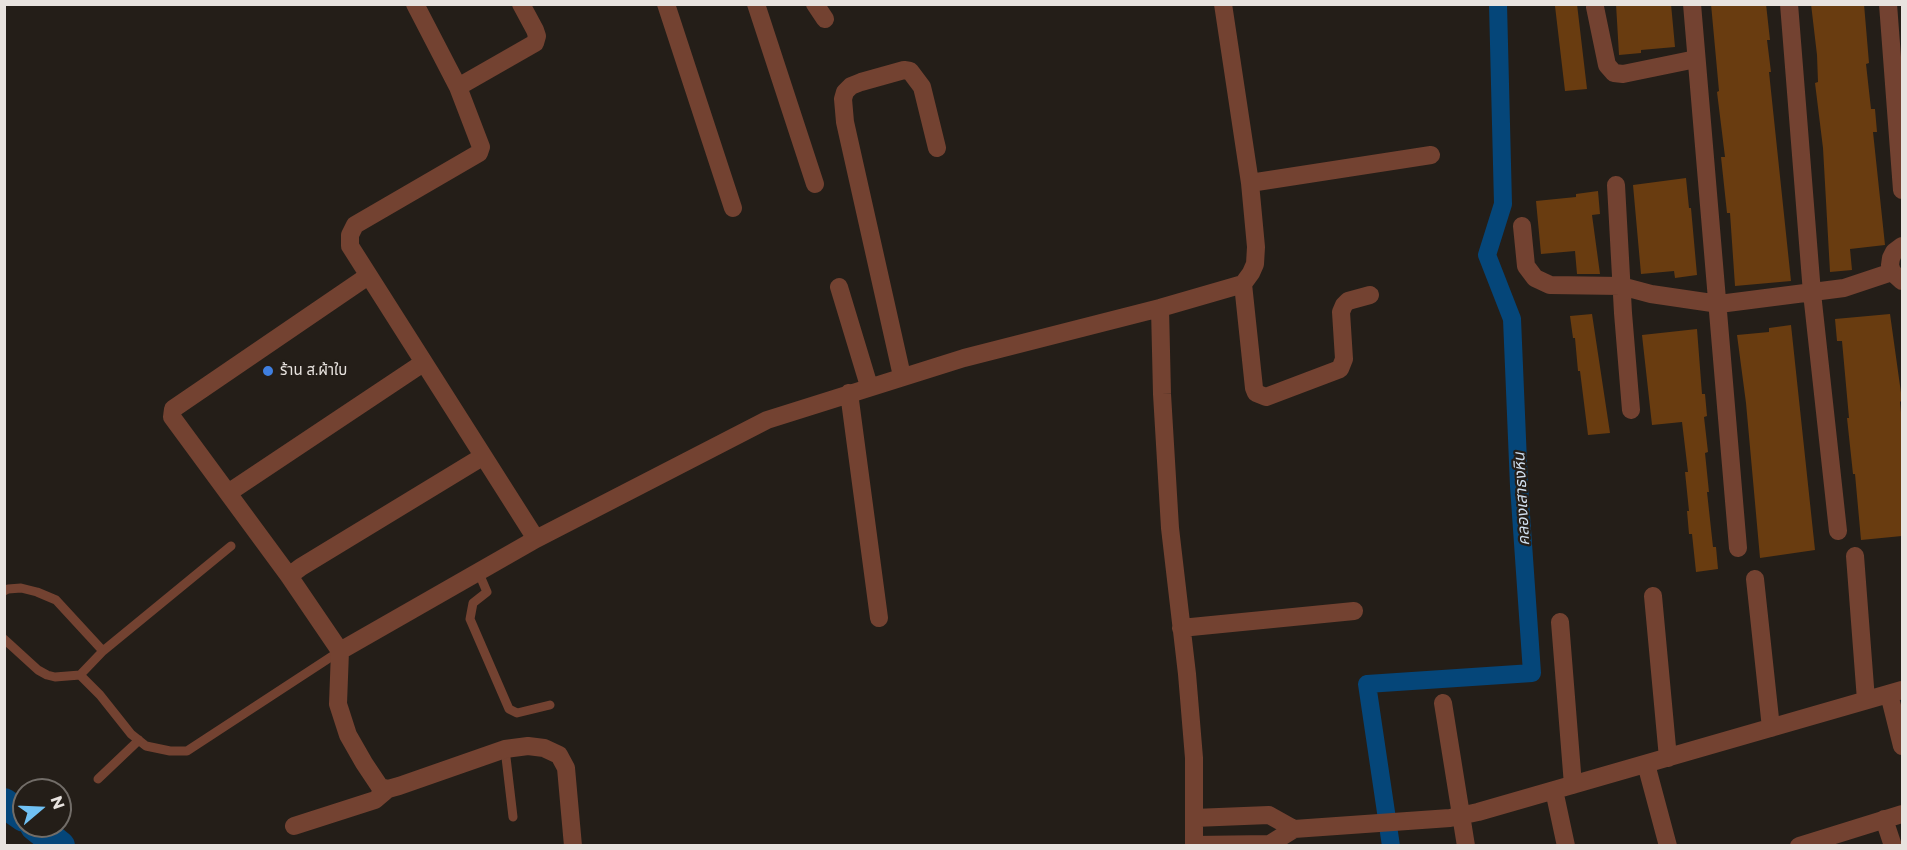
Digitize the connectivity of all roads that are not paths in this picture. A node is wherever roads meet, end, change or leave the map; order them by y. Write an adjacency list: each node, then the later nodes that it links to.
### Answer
1 (415, 4): 11 (street)
2 (521, 4): 11 (street)
3 (666, 4): 18 (street)
4 (756, 4): 15 (street)
5 (1223, 4): 14 (street)
6 (1692, 4): 10 (street)
7 (1789, 4): 26 (street)
8 (1888, 4): 17 (street)
9 (1595, 7): 10 (street)
10 (1696, 60): 28 (street)
11 (458, 87): 21 (street)
12 (937, 148): 31 (street)
13 (1431, 155): 14 (street)
14 (1250, 183): 23 (street)
15 (816, 184)
16 (1616, 185): 24 (street)
17 (1902, 190)
18 (733, 208)
19 (1522, 226): 24 (street)
20 (1902, 246): 22 (street)
21 (368, 276): 30 (street); 36 (street)
22 (1897, 276): 26 (street)
23 (1243, 284): 27 (street); 29 (street)
24 (1621, 286): 28 (street); 34 (street)
25 (839, 287): 32 (street)
26 (1812, 293): 28 (street); 37 (street)
27 (1370, 295)
28 (1719, 304): 40 (street)
29 (1161, 308): 31 (street); 50 (street)
30 (423, 363): 35 (street); 36 (street)
31 (902, 376): 32 (street)
32 (869, 386): 33 (street)
33 (849, 393): 38 (street); 48 (street)
34 (1631, 410)
35 (482, 457): 38 (street); 43 (street)
36 (228, 493): 43 (street)
37 (1838, 531)
38 (536, 539): 42 (street)
39 (231, 546): 52 (lane)
40 (1738, 549)
41 (1855, 556): 56 (street)
42 (478, 571): 53 (street); 58 (lane)
43 (289, 576): 53 (street)
44 (1755, 579): 59 (street)
45 (4, 591): 52 (lane)
46 (1653, 596): 63 (street)
47 (1354, 611): 50 (street)
48 (879, 618)
49 (1560, 621): 66 (street)
50 (1181, 628): 72 (street)
51 (4, 639): 54 (lane)
52 (103, 651): 54 (lane)
53 (340, 651): 60 (lane); 67 (street)
54 (80, 675): 60 (lane)
55 (1896, 692): 56 (street); 61 (street)
56 (1866, 700): 59 (street)
57 (1443, 703): 70 (street)
58 (550, 705)
59 (1771, 728): 63 (street)
60 (139, 740): 65 (lane)
61 (1902, 746)
62 (505, 749): 67 (street); 71 (lane); 77 (street)
63 (1668, 758): 64 (street)
64 (1646, 764): 66 (street); 80 (street)
65 (98, 779)
66 (1573, 785): 68 (street)
67 (388, 789): 74 (street)
68 (1554, 790): 70 (street); 79 (street)
69 (1902, 814): 73 (street)
70 (1460, 816): 75 (street); 78 (street)
71 (513, 818)
72 (1194, 819): 75 (street); 76 (street)
73 (1884, 819): 81 (street); 82 (street)
74 (294, 826)
75 (1294, 829): 76 (street)
76 (1194, 845)
77 (573, 846)
78 (1466, 846)
79 (1566, 846)
80 (1668, 846)
81 (1799, 846)
82 (1893, 846)

